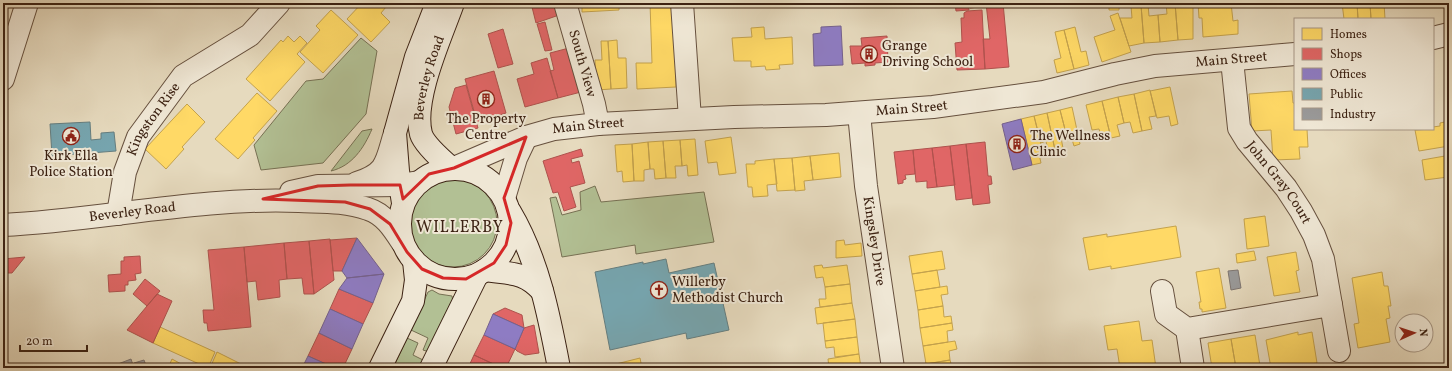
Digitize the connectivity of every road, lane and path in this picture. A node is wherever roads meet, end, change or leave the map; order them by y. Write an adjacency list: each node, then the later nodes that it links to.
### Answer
1 (27, 3): 11 (street)
2 (279, 3): 22 (street, Kingston Rise)
3 (437, 3): 15 (street, Beverley Road)
4 (453, 3): 17 (street, Beverley Road)
5 (566, 3): 14 (street, South View)
6 (682, 3): 13 (street)
7 (1449, 34): 8 (street)
8 (1434, 38)
9 (1294, 54): 10 (street, Main Street)
10 (1232, 60): 12 (street, Main Street); 29 (street, John Gray Court)
11 (3, 79)
12 (859, 113): 13 (street, Main Street); 35 (street, Kingsley Drive)
13 (690, 119): 14 (street, Main Street)
14 (598, 124): 16 (street, Main Street)
15 (395, 133): 18 (street, Beverley Road); 19 (street, Beverley Road)
16 (526, 137): 17 (street, Main Street); 21 (street)
17 (453, 168): 19 (street); 21 (street)
18 (350, 185): 19 (street, Beverley Road); 20 (street, Beverley Road)
19 (407, 190): 24 (street)
20 (263, 199): 22 (street, Beverley Road); 24 (street, Beverley Road)
21 (507, 205): 26 (street); 28 (street)
22 (118, 214): 23 (street, Beverley Road)
23 (3, 225)
24 (402, 242): 25 (street)
25 (414, 261): 26 (street); 32 (street)
26 (481, 273): 28 (street); 33 (street)
27 (1162, 290): 30 (street)
28 (542, 291): 34 (street)
29 (1332, 305): 30 (street); 31 (street, John Gray Court)
30 (1187, 329): 36 (street)
31 (1339, 351)
32 (380, 368)
33 (431, 368)
34 (559, 368)
35 (893, 368)
36 (1194, 368)

